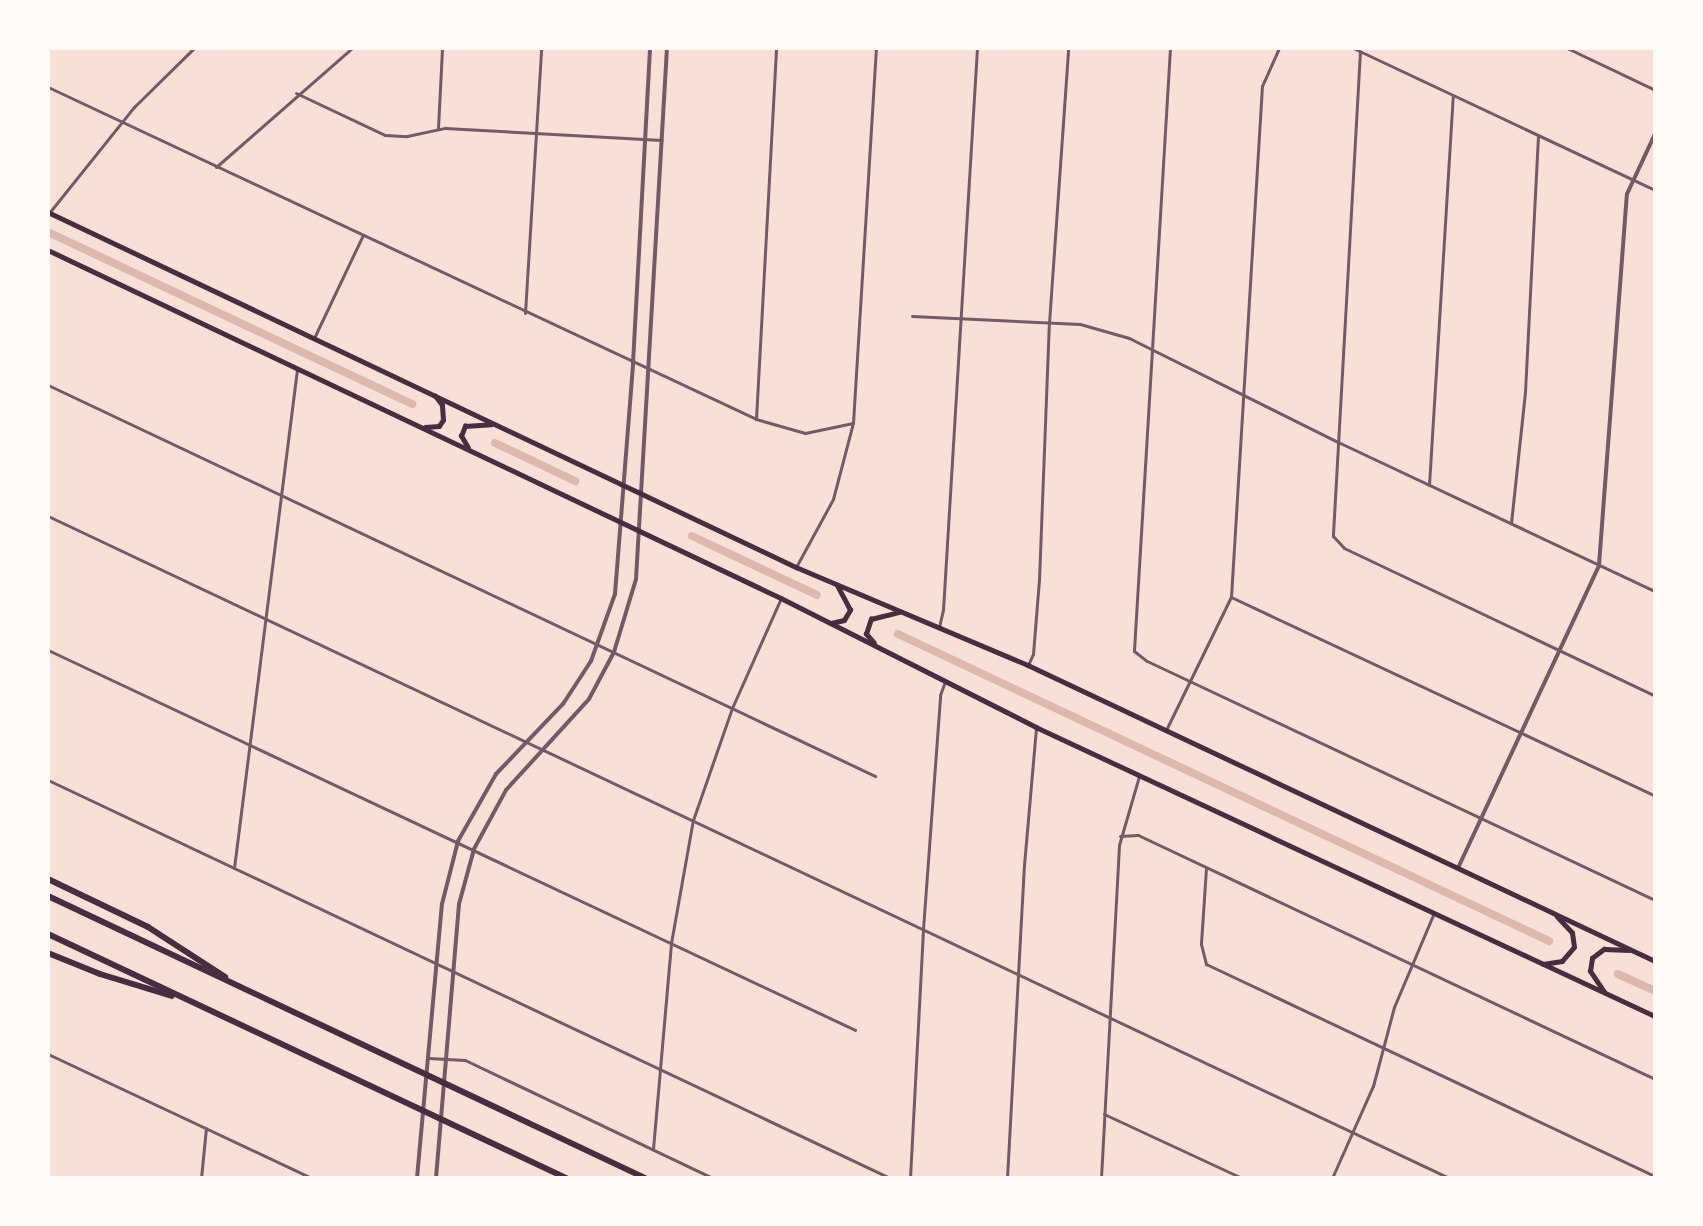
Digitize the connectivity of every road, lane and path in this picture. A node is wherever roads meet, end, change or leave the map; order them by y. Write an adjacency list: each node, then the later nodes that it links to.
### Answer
1 (194, 48): 20 (street)
2 (352, 48): 18 (street)
3 (442, 48): 21 (street)
4 (541, 48): 22 (street)
5 (650, 48): 25 (street)
6 (667, 48): 26 (street)
7 (776, 48): 45 (street)
8 (876, 48): 46 (street)
9 (976, 48): 35 (street)
10 (1068, 48): 36 (street)
11 (1170, 48): 38 (street)
12 (1279, 48): 44 (street)
13 (1353, 48): 15 (street)
14 (1567, 48): 17 (street)
15 (1360, 51): 19 (street); 49 (street)
16 (48, 87): 20 (street)
17 (1655, 90)
18 (296, 93): 21 (street); 27 (street)
19 (1453, 96): 24 (street); 52 (street)
20 (122, 122): 27 (street); 30 (street)
21 (438, 128): 22 (street)
22 (536, 132): 25 (street); 33 (street)
23 (1655, 134): 28 (street)
24 (1538, 136): 28 (street); 57 (street)
25 (644, 138): 26 (street); 39 (street)
26 (662, 140): 41 (street)
27 (216, 167): 31 (street)
28 (1634, 180): 29 (street); 59 (street)
29 (1655, 190)
30 (48, 213): 37 (main road)
31 (363, 235): 33 (street); 37 (street)
32 (48, 250): 40 (main road)
33 (525, 313): 39 (street)
34 (912, 316): 35 (street)
35 (961, 319): 36 (street); 68 (street)
36 (1049, 323): 38 (street); 74 (street)
37 (314, 338): 43 (main road)
38 (1153, 350): 44 (street); 76 (street)
39 (633, 363): 41 (street); 51 (street)
40 (297, 368): 48 (main road); 54 (street)
41 (650, 371): 45 (street); 53 (street)
42 (48, 385): 54 (street)
43 (434, 394): 47 (main road); 48 (main road)
44 (1244, 396): 49 (street); 63 (street)
45 (756, 419): 46 (street)
46 (853, 423): 60 (street)
47 (497, 424): 50 (main road); 51 (main road)
48 (419, 426): 50 (main road)
49 (1338, 442): 52 (street); 72 (street)
50 (469, 450): 56 (main road)
51 (624, 484): 53 (main road); 56 (street)
52 (1429, 484): 57 (street)
53 (642, 493): 58 (street); 60 (main road)
54 (279, 494): 66 (street); 69 (street)
55 (48, 516): 66 (street)
56 (622, 523): 58 (main road); 69 (street)
57 (1511, 523): 59 (street)
58 (639, 531): 64 (main road); 73 (street)
59 (1599, 565): 62 (street); 72 (street)
60 (796, 567): 61 (main road)
61 (835, 583): 65 (main road); 67 (main road)
62 (1655, 591)
63 (1231, 597): 76 (street); 81 (street)
64 (781, 598): 67 (main road); 78 (street)
65 (901, 611): 68 (main road); 70 (main road)
66 (262, 617): 82 (street); 83 (street)
67 (831, 623): 70 (main road)
68 (939, 627): 74 (main road)
69 (598, 645): 73 (street); 83 (street)
70 (878, 647): 75 (main road)
71 (48, 650): 82 (street)
72 (1561, 651): 77 (street); 81 (street)
73 (614, 652): 78 (street); 84 (street)
74 (1028, 665): 80 (main road)
75 (945, 681): 79 (main road); 102 (street)
76 (1190, 681): 80 (street); 89 (street)
77 (1655, 696)
78 (732, 708): 85 (street); 90 (street)
79 (1036, 727): 86 (main road); 112 (street)
80 (1166, 730): 96 (main road)
81 (1521, 736): 88 (street); 89 (street)
82 (250, 743): 92 (street); 94 (street)
83 (527, 743): 84 (street); 92 (street)
84 (543, 751): 90 (street); 93 (street)
85 (875, 776)
86 (1139, 776): 91 (street); 101 (main road)
87 (48, 780): 94 (street)
88 (1655, 796)
89 (1481, 817): 96 (street); 99 (street)
90 (693, 820): 102 (street); 104 (street)
91 (1120, 836): 95 (street); 117 (street)
92 (458, 841): 93 (street); 108 (street)
93 (474, 849): 104 (street); 111 (street)
94 (234, 868): 108 (street)
95 (1206, 868): 109 (street); 119 (street)
96 (1458, 868): 100 (main road)
97 (48, 879): 113 (highway)
98 (48, 896): 113 (highway)
99 (1655, 900)
100 (1554, 913): 105 (main road); 110 (main road)
101 (1433, 915): 109 (street); 110 (main road)
102 (923, 929): 112 (street); 138 (street)
103 (48, 934): 115 (highway)
104 (671, 943): 118 (street); 123 (street)
105 (1634, 951): 107 (main road); 114 (main road)
106 (48, 953): 115 (highway)
107 (1655, 961)
108 (437, 963): 111 (street); 121 (street)
109 (1411, 964): 119 (street); 124 (street)
110 (1540, 964): 114 (main road)
111 (454, 971): 122 (street); 123 (street)
112 (1018, 975): 117 (street); 139 (street)
113 (240, 988): 135 (highway)
114 (1607, 994): 116 (main road)
115 (191, 1002): 134 (highway)
116 (1655, 1016)
117 (1110, 1018): 125 (street); 127 (street)
118 (855, 1030)
119 (1382, 1048): 127 (street); 129 (street)
120 (48, 1054): 126 (street)
121 (429, 1058): 122 (street); 132 (street)
122 (446, 1060): 128 (street); 133 (street)
123 (660, 1069): 128 (street); 137 (street)
124 (1655, 1079)
125 (1104, 1114): 140 (street); 141 (street)
126 (206, 1128): 130 (street); 131 (street)
127 (1353, 1133): 142 (street); 143 (street)
128 (653, 1149): 136 (street)
129 (1655, 1176)
130 (201, 1178)
131 (311, 1178)
132 (417, 1178)
133 (436, 1178)
134 (566, 1178)
135 (645, 1178)
136 (712, 1178)
137 (890, 1178)
138 (910, 1178)
139 (1007, 1178)
140 (1101, 1178)
141 (1242, 1178)
142 (1332, 1178)
143 (1449, 1178)

